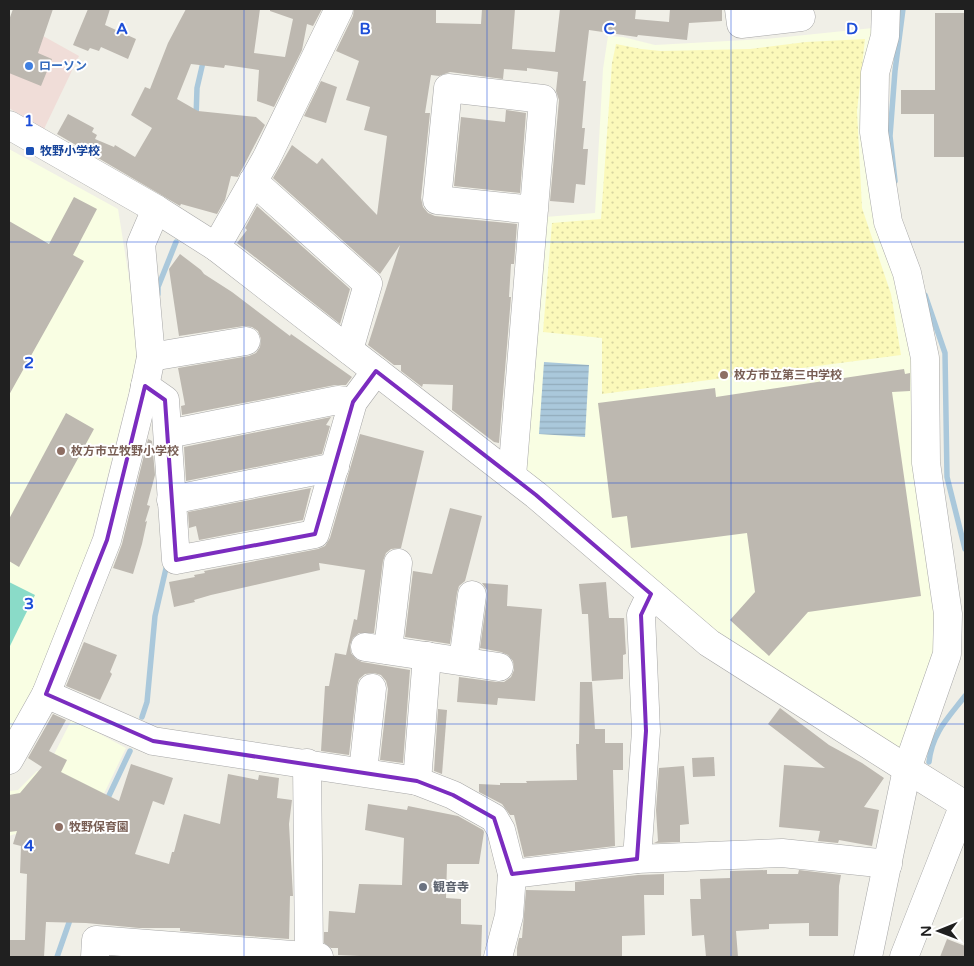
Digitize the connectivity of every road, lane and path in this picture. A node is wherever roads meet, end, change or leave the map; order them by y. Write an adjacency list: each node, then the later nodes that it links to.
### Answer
1 (339, 9): 6 (street)
2 (739, 9): 4 (street)
3 (886, 9): 30 (street)
4 (801, 17)
5 (9, 125): 7 (street)
6 (253, 181): 9 (street); 11 (street)
7 (156, 209): 9 (street); 12 (street)
8 (534, 210): 8 (street); 18 (street)
9 (216, 247): 11 (street)
10 (246, 341): 12 (street)
11 (349, 350): 13 (street)
12 (150, 357): 14 (street)
13 (376, 371): 15 (street); 18 (street)
14 (145, 386): 16 (street); 27 (street)
15 (353, 402): 16 (street); 17 (street)
16 (168, 434): 19 (street)
17 (335, 467): 19 (street); 19 (street)
18 (512, 476): 21 (street)
19 (171, 500)
20 (398, 563): 23 (street)
21 (651, 594): 30 (street); 34 (street)
22 (472, 595): 24 (street)
23 (427, 656): 24 (street); 32 (street)
24 (464, 662): 25 (street)
25 (499, 667)
26 (372, 688): 31 (street)
27 (46, 694): 28 (street); 29 (street)
28 (9, 760)
29 (307, 763): 31 (street); 38 (street)
30 (907, 769): 33 (street); 35 (street)
31 (363, 772): 32 (street)
32 (417, 781): 36 (street)
33 (965, 804): 41 (street)
34 (637, 859): 35 (street); 36 (street)
35 (888, 864): 40 (street)
36 (512, 874): 39 (street)
37 (95, 957): 38 (street)
38 (314, 957)
39 (498, 957)
40 (868, 957)
41 (904, 957)

